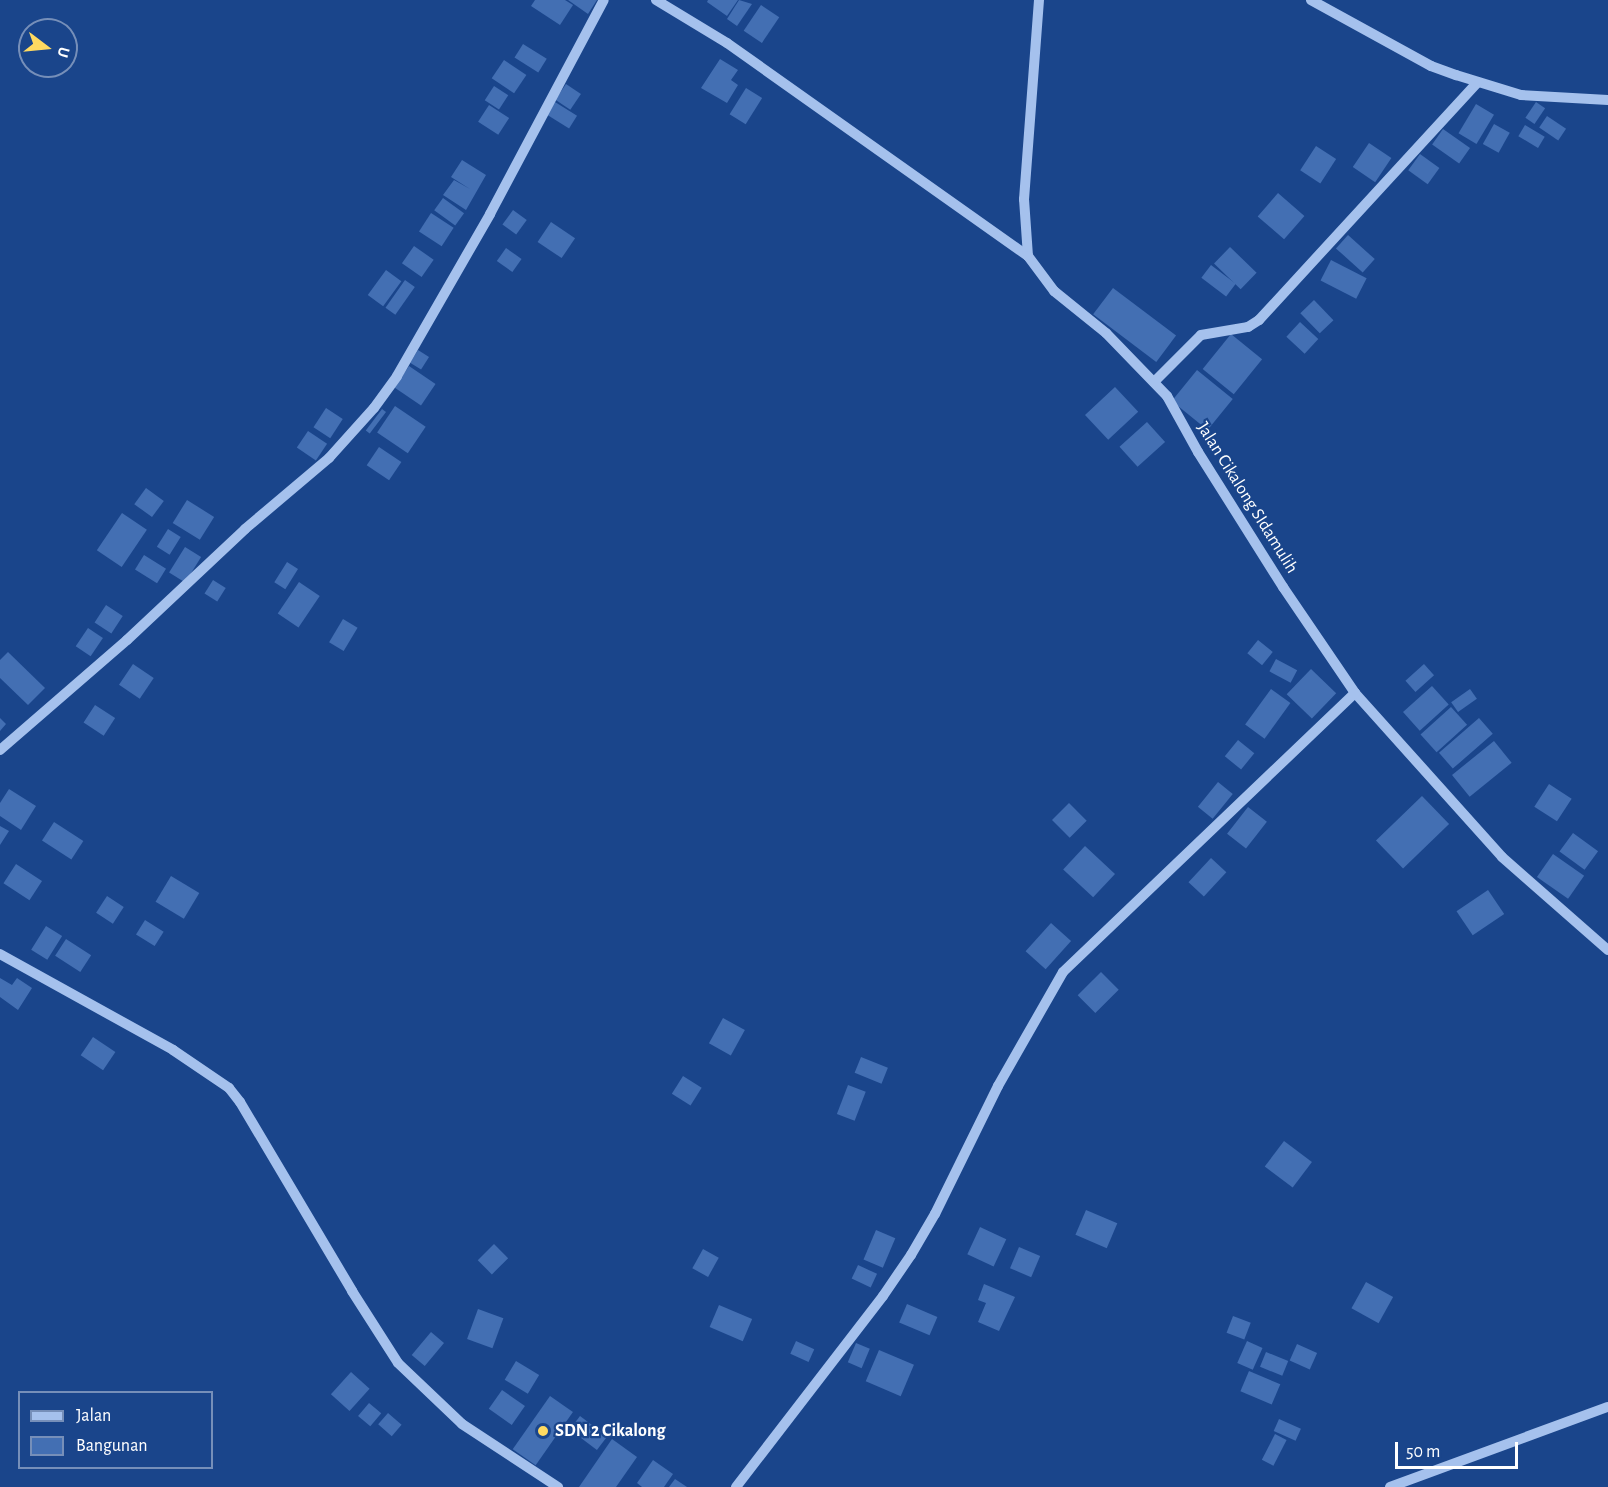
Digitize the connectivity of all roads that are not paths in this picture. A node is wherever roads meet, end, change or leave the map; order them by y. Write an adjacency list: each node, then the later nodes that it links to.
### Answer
1 (604, 0): 10 (street)
2 (656, 0): 7 (street)
3 (1039, 0): 7 (street)
4 (1311, 0): 5 (street)
5 (1478, 82): 6 (street); 8 (street)
6 (1608, 100)
7 (1028, 256): 8 (street, Jalan Cikalong SIdamulih)
8 (1154, 382): 9 (street, Jalan Cikalong SIdamulih)
9 (1354, 693): 11 (street, Jalan Cikalong SIdamulih); 15 (street)
10 (0, 750)
11 (1608, 950)
12 (0, 954): 14 (street)
13 (1608, 1407): 16 (street)
14 (558, 1487)
15 (736, 1487)
16 (1390, 1487)

